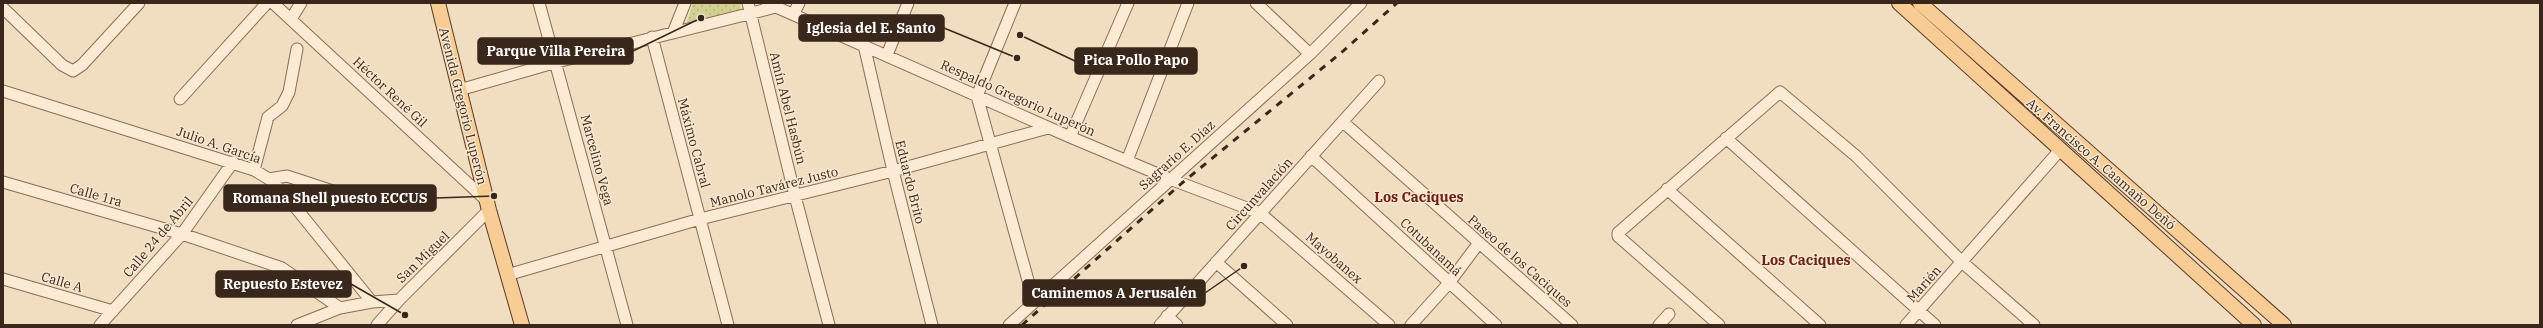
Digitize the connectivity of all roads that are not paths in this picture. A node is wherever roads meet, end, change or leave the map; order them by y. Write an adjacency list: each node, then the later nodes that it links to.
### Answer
1 (139, 3): 17 (street)
2 (267, 3): 32 (street)
3 (273, 3): 20 (street, Héctor René Gil)
4 (301, 3): 20 (street)
5 (438, 3): 29 (main road, Avenida Gregorio Luperón)
6 (539, 3): 27 (street, Marcelino Vega)
7 (685, 3): 21 (street)
8 (908, 3): 26 (street)
9 (1015, 3): 31 (street)
10 (1128, 3): 35 (street)
11 (1188, 3): 40 (street)
12 (1256, 3): 25 (street)
13 (1361, 3): 25 (street, Sagrario E. Díaz)
14 (1899, 3): 38 (main road, Av. Francisco A. Caamaño Deñó)
15 (1920, 3): 92 (main road, Av. Francisco A. Caamaño Deñó)
16 (772, 5): 18 (street); 19 (street, Respaldo Gregorio Luperón)
17 (5, 8)
18 (749, 8): 21 (street); 48 (street, Amín Abel Hasbún)
19 (797, 8): 23 (street, Respaldo Gregorio Luperón)
20 (291, 19): 50 (street, Héctor René Gil)
21 (673, 34): 22 (street)
22 (652, 37): 27 (street); 52 (street, Máximo Cabral)
23 (864, 45): 26 (street, Respaldo Gregorio Luperón); 43 (street, Eduardo Brito)
24 (297, 49): 42 (street)
25 (1310, 54): 45 (street, Sagrario E. Díaz)
26 (887, 55): 31 (street, Respaldo Gregorio Luperón)
27 (557, 62): 29 (street); 55 (street, Marcelino Vega)
28 (1379, 81): 33 (street, Circunvalación)
29 (459, 90): 50 (main road, Avenida Gregorio Luperón)
30 (3, 91): 41 (street, Julio A. García)
31 (977, 96): 34 (street, Respaldo Gregorio Luperón); 37 (street)
32 (180, 99)
33 (1343, 122): 39 (street, Circunvalación); 54 (street, Paseo de los Caciques)
34 (1048, 128): 35 (street, Respaldo Gregorio Luperón); 37 (street, Manolo Tavárez Justo)
35 (1070, 137): 40 (street, Respaldo Gregorio Luperón)
36 (1726, 138): 47 (street); 57 (street); 66 (street)
37 (992, 145): 43 (street, Manolo Tavárez Justo); 63 (street)
38 (2060, 150): 57 (street, Marién); 91 (main road, Av. Francisco A. Caamaño Deñó)
39 (1311, 156): 51 (street, Circunvalación); 60 (street, Cotubanamá)
40 (1127, 161): 45 (street, Respaldo Gregorio Luperón)
41 (233, 162): 42 (street, Julio A. García); 53 (street, Calle 24 de Abril)
42 (254, 170): 44 (street, Julio A. García)
43 (892, 171): 48 (street, Manolo Tavárez Justo); 76 (street, Eduardo Brito)
44 (269, 178): 49 (street); 62 (street, Julio A. García)
45 (1170, 179): 51 (street, Respaldo Gregorio Luperón); 63 (street, Sagrario E. Díaz)
46 (3, 182): 53 (street, Calle 1ra)
47 (1667, 189): 86 (street); 87 (street)
48 (795, 196): 52 (street, Manolo Tavárez Justo); 75 (street, Amín Abel Hasbún)
49 (351, 198)
50 (488, 206): 58 (main road, Avenida Gregorio Luperón); 61 (street, San Miguel)
51 (1260, 213): 56 (street, Circunvalación); 81 (street, Mayobanex)
52 (700, 219): 55 (street, Manolo Tavárez Justo); 74 (street, Máximo Cabral)
53 (182, 234): 64 (street, Calle 1ra); 65 (street, Calle 24 de Abril)
54 (1478, 244): 60 (street); 84 (street, Paseo de los Caciques)
55 (605, 245): 58 (street, Manolo Tavárez Justo); 73 (street, Marcelino Vega)
56 (1216, 262): 68 (street, Circunvalación); 80 (street)
57 (1962, 262): 66 (street, Marién); 90 (street)
58 (507, 275): 72 (main road, Avenida Gregorio Luperón)
59 (3, 279): 65 (street, Calle A)
60 (1449, 283): 82 (street); 83 (street, Cotubanamá)
61 (399, 300): 62 (street); 71 (street, San Miguel)
62 (372, 302): 64 (street)
63 (1034, 302): 77 (street, Sagrario E. Díaz)
64 (340, 308): 70 (street)
65 (113, 311): 69 (street, Calle 24 de Abril)
66 (1919, 311): 88 (street, Marién); 89 (street)
67 (1669, 314): 85 (street)
68 (1167, 316): 78 (street, Circunvalación); 79 (street)
69 (100, 325)
70 (297, 325)
71 (377, 325)
72 (522, 325)
73 (626, 325)
74 (728, 325)
75 (829, 325)
76 (932, 325)
77 (1009, 325)
78 (1160, 325)
79 (1177, 325)
80 (1287, 325)
81 (1389, 325)
82 (1411, 325)
83 (1496, 325)
84 (1572, 325)
85 (1659, 325)
86 (1719, 325)
87 (1820, 325)
88 (1906, 325)
89 (1935, 325)
90 (2034, 325)
91 (2254, 325)
92 (2284, 325)

